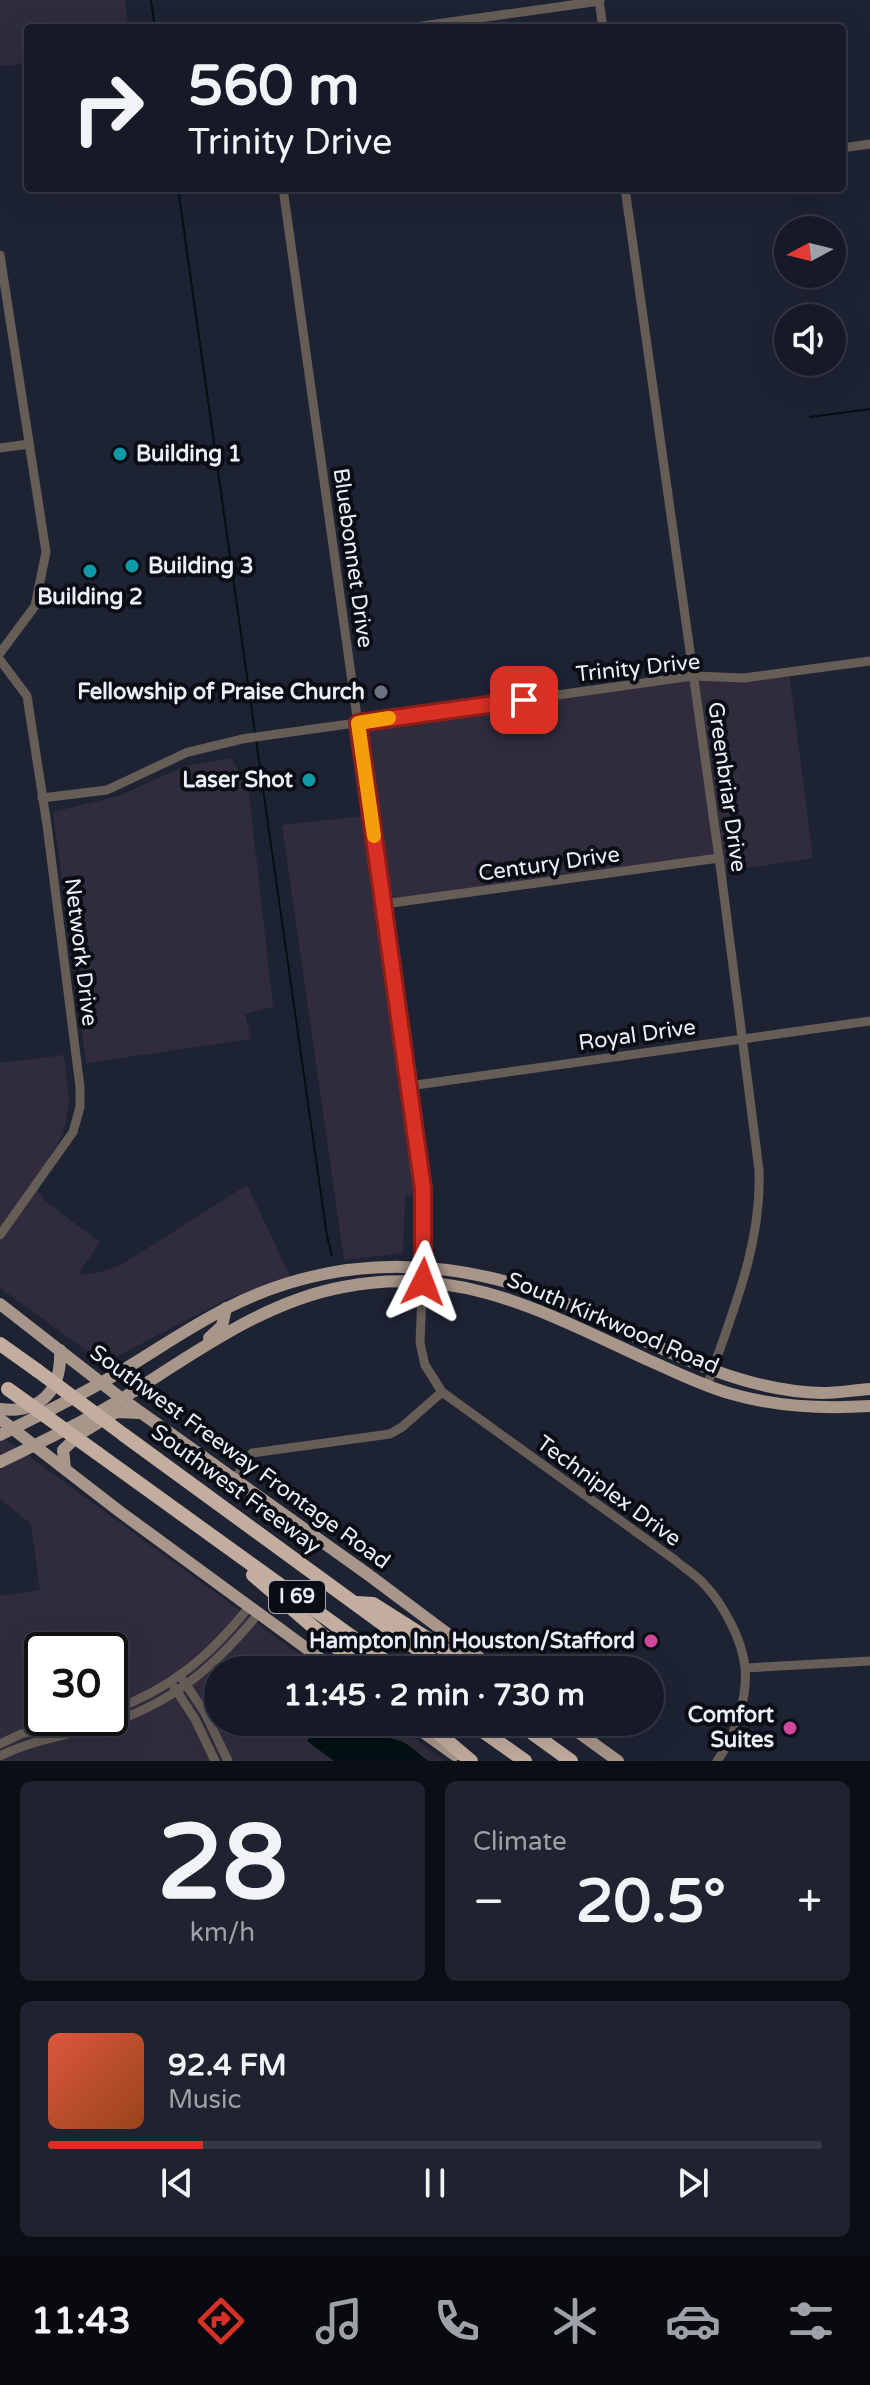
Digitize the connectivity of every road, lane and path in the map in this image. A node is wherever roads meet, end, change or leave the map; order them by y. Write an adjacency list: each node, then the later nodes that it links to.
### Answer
1 (600, 1): 2 (street); 3 (street)
2 (436, 24)
3 (603, 24)
4 (870, 144): 5 (street)
5 (846, 147)
6 (284, 192): 15 (street, Bluebonnet Drive)
7 (626, 192): 14 (street, Greenbriar Drive)
8 (0, 255): 9 (street)
9 (29, 444): 10 (street); 11 (street)
10 (0, 448)
11 (0, 653)
12 (0, 660): 16 (street, Network Drive)
13 (870, 661): 14 (street, Trinity Drive)
14 (693, 676): 15 (street, Trinity Drive); 17 (street, Greenbriar Drive)
15 (358, 723): 16 (street, Trinity Drive); 18 (street, Bluebonnet Drive)
16 (42, 798): 22 (street, Network Drive)
17 (719, 858): 18 (street, Century Drive); 20 (street, Greenbriar Drive)
18 (384, 904): 21 (street, Bluebonnet Drive)
19 (870, 1021): 20 (street, Royal Drive)
20 (743, 1039): 21 (street, Royal Drive); 36 (street, Greenbriar Drive)
21 (409, 1086): 23 (street, Bluebonnet Drive)
22 (0, 1235)
23 (423, 1266): 24 (main road, South Kirkwood Road); 25 (street, Techniplex Drive); 26 (main road, South Kirkwood Road)
24 (500, 1279): 27 (main road); 29 (main road, South Kirkwood Road)
25 (423, 1282): 27 (main road, South Kirkwood Road); 32 (main road, South Kirkwood Road); 41 (street, Techniplex Drive)
26 (260, 1293): 30 (main road, South Kirkwood Road); 32 (main road)
27 (496, 1294): 31 (main road, South Kirkwood Road)
28 (0, 1304): 34 (main road, Southwest Freeway Frontage Road)
29 (573, 1307): 31 (main road); 36 (main road, South Kirkwood Road)
30 (226, 1308): 35 (main road); 37 (main road, South Kirkwood Road)
31 (567, 1323): 39 (main road, South Kirkwood Road)
32 (231, 1332): 35 (main road, South Kirkwood Road)
33 (0, 1344): 56 (highway, Southwest Freeway / I 69, bridge)
34 (60, 1350): 37 (main road, Southwest Freeway Frontage Road); 46 (main road)
35 (197, 1351): 43 (main road, South Kirkwood Road)
36 (712, 1370): 39 (street, Greenbriar Drive); 42 (main road, South Kirkwood Road)
37 (101, 1382): 43 (main road, Southwest Freeway Frontage Road); 49 (main road, South Kirkwood Road)
38 (4, 1386): 55 (highway, I 69, bridge)
39 (707, 1386): 45 (main road, South Kirkwood Road)
40 (870, 1389): 42 (main road, South Kirkwood Road)
41 (442, 1392): 54 (street); 65 (street, Techniplex Drive)
42 (824, 1393): 45 (main road)
43 (122, 1399): 47 (main road, Southwest Freeway Frontage Road); 51 (main road, South Kirkwood Road)
44 (870, 1406): 45 (main road, South Kirkwood Road)
45 (824, 1407)
46 (0, 1409)
47 (144, 1413): 53 (main road); 54 (main road, Southwest Freeway Frontage Road)
48 (0, 1419): 49 (main road)
49 (13, 1429): 50 (main road, South Kirkwood Road); 51 (main road)
50 (0, 1435)
51 (33, 1446): 52 (main road, South Kirkwood Road); 53 (main road)
52 (0, 1462)
53 (65, 1468): 57 (main road)
54 (235, 1479): 63 (main road, Southwest Freeway Frontage Road)
55 (196, 1524): 59 (highway); 60 (highway, I 69)
56 (355, 1603): 61 (highway, Southwest Freeway / I 69); 62 (highway)
57 (254, 1611): 58 (main road); 66 (street)
58 (317, 1656)
59 (347, 1656)
60 (379, 1656)
61 (427, 1656)
62 (455, 1656)
63 (477, 1656)
64 (870, 1661): 65 (street)
65 (745, 1668): 90 (street, Techniplex Drive)
66 (180, 1681): 67 (street); 68 (street); 70 (street)
67 (178, 1692): 69 (street); 80 (street)
68 (128, 1704)
69 (128, 1717)
70 (204, 1717)
71 (24, 1734): 81 (street)
72 (45, 1736): 82 (street)
73 (214, 1736): 80 (street)
74 (216, 1736): 84 (street)
75 (428, 1736): 85 (main road)
76 (442, 1736): 86 (highway)
77 (490, 1736): 87 (highway)
78 (536, 1736): 88 (highway)
79 (583, 1736): 89 (main road)
80 (206, 1740): 83 (street)
81 (0, 1744)
82 (0, 1756)
83 (215, 1761)
84 (228, 1761)
85 (463, 1761)
86 (471, 1761)
87 (525, 1761)
88 (571, 1761)
89 (618, 1761)
90 (717, 1761)

